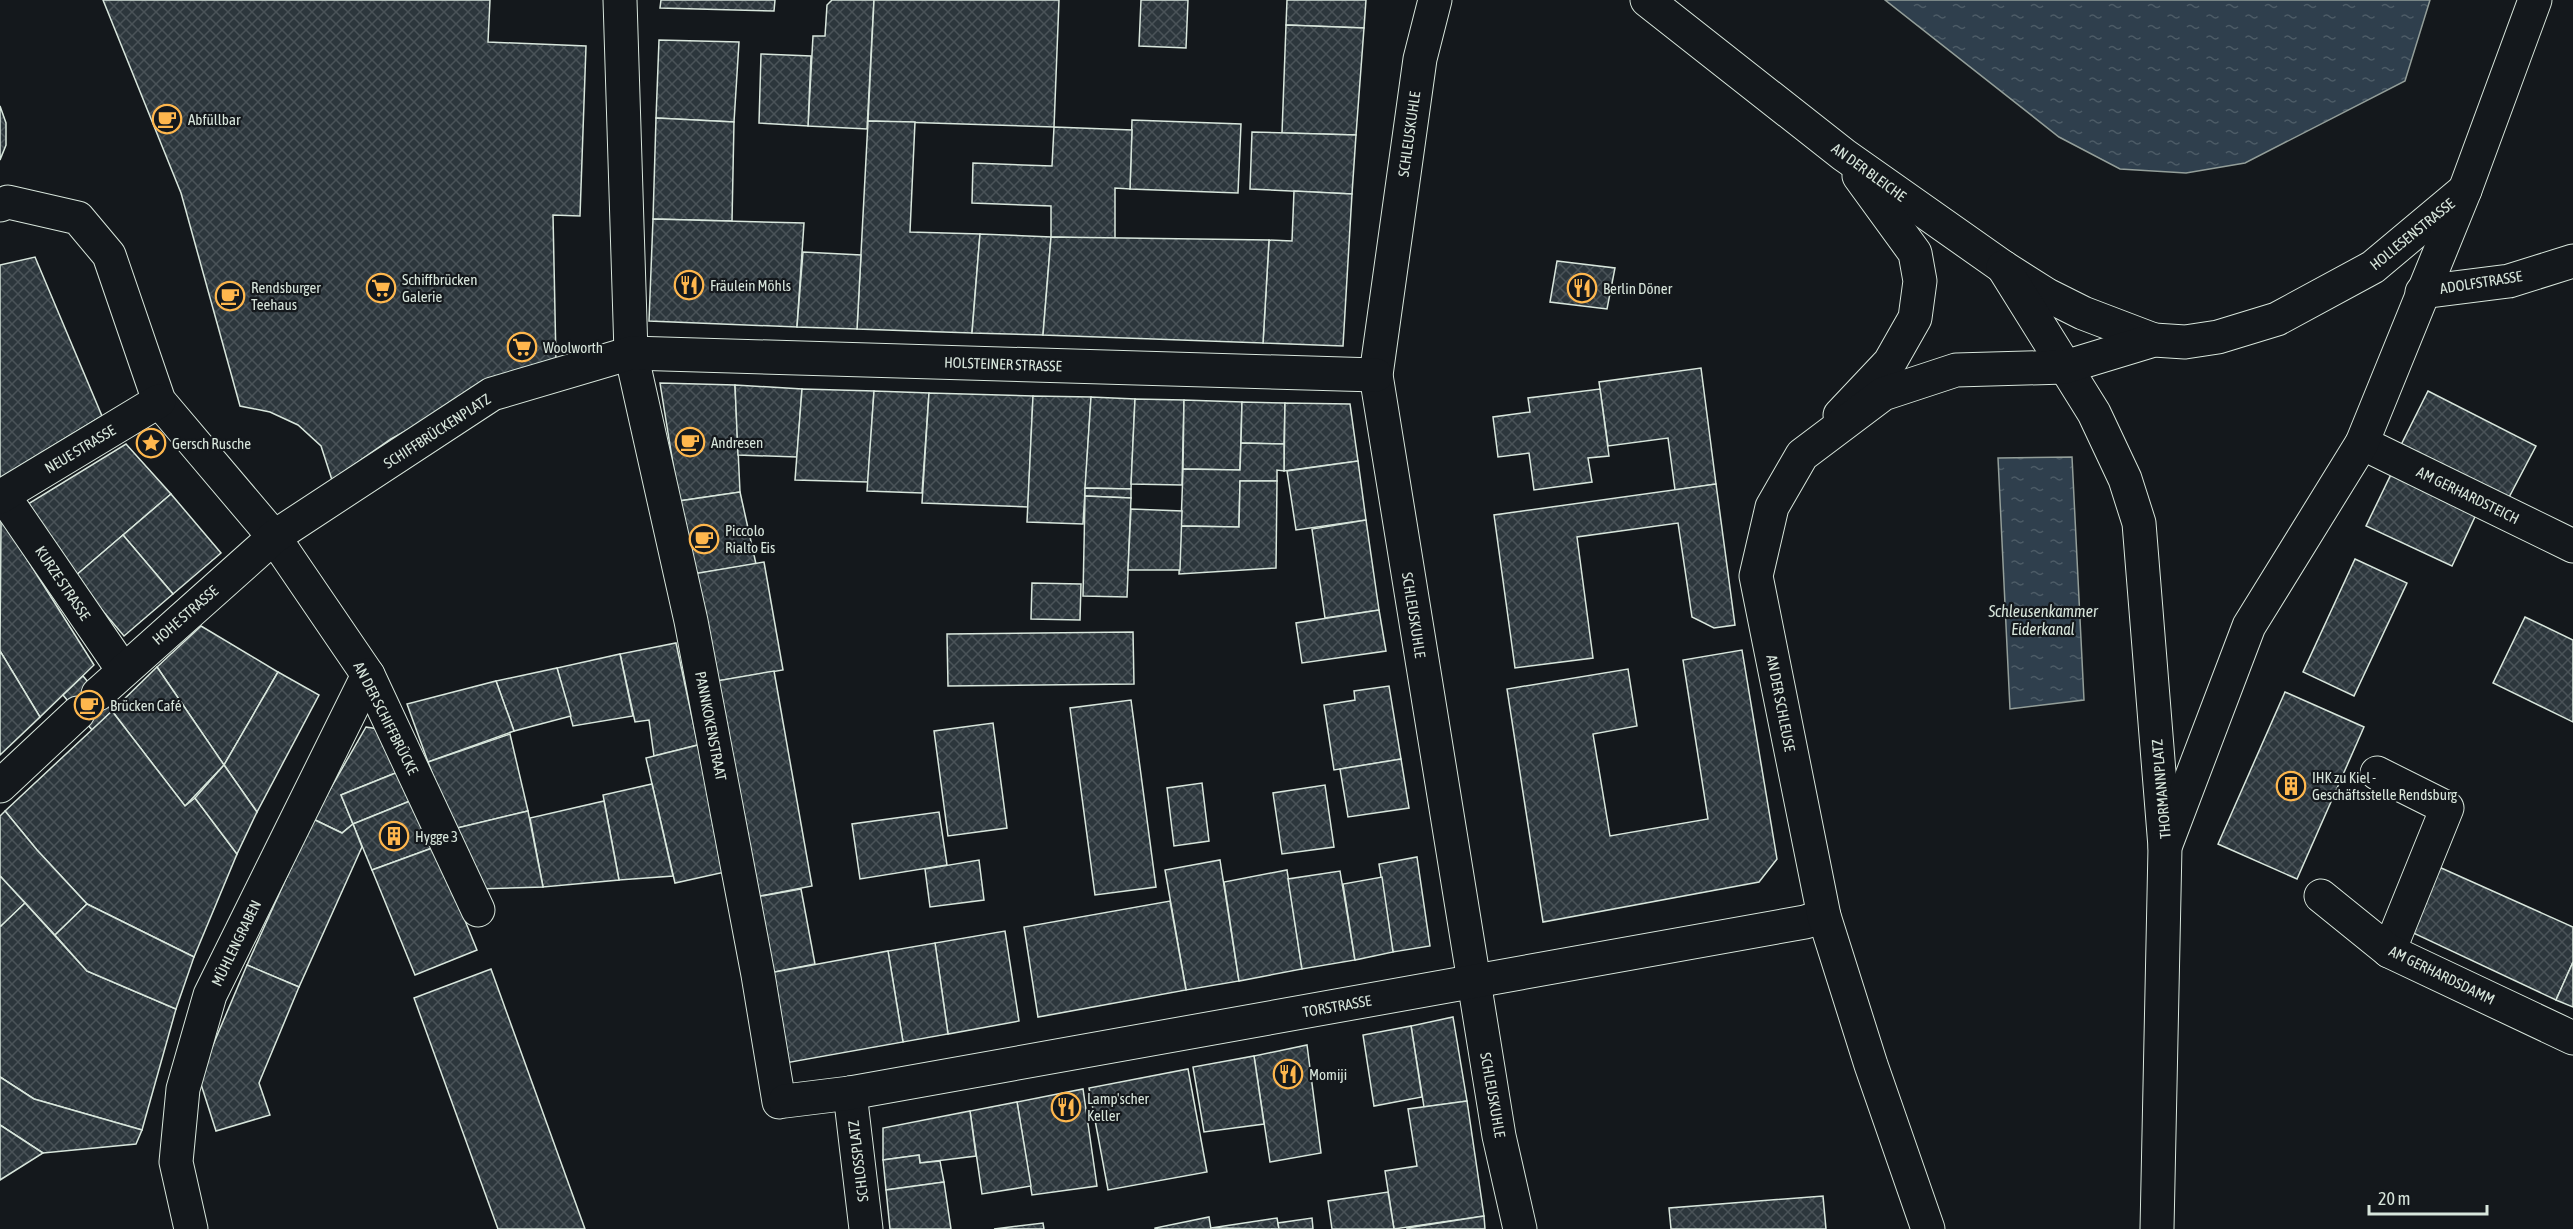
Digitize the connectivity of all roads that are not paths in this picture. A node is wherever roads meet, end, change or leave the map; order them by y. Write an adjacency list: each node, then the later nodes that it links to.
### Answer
1 (620, 0): 12 (street)
2 (1435, 0): 14 (street, SCHLEUSKUHLE)
3 (1647, 0): 5 (street, AN DER BLEICHE)
4 (2535, 0): 6 (street, HOLLESENSTRASSE)
5 (1844, 155): 9 (street, AN DER BLEICHE); 17 (street)
6 (2465, 190): 10 (street); 11 (street, HOLLESENSTRASSE)
7 (0, 205): 15 (street)
8 (2573, 261): 10 (street, ADOLFSTRASSE)
9 (2003, 267): 11 (street); 13 (street, AN DER BLEICHE)
10 (2422, 292): 16 (street)
11 (2154, 340): 13 (street, HOLLESENSTRASSE)
12 (631, 353): 14 (street, HOLSTEINER STRASSE); 19 (street, SCHIFFBRÜCKENPLATZ); 32 (street, PANNKOKENSTRAAT)
13 (2065, 367): 17 (street, AN DER SCHLEUSE); 25 (street, THORMANNPLATZ)
14 (1376, 375): 30 (street, SCHLEUSKUHLE)
15 (159, 401): 18 (street, NEUE STRASSE); 19 (street)
16 (2362, 443): 20 (street, AM GERHARDSTEICH); 25 (street)
17 (1802, 455): 28 (street, AN DER SCHLEUSE)
18 (2, 496): 21 (street, KURZE STRASSE)
19 (274, 537): 21 (street, HOHE STRASSE); 22 (street, AN DER SCHIFFBRÜCKE)
20 (2560, 540)
21 (123, 670): 24 (street, HOHE STRASSE)
22 (368, 675): 27 (street, AN DER SCHIFFBRÜCKE); 35 (street, MÜHLENGRABEN)
23 (2377, 773): 29 (street)
24 (0, 786)
25 (2165, 846): 33 (street, THORMANNPLATZ)
26 (2321, 896): 29 (street, AM GERHARDSDAMM)
27 (478, 910)
28 (1824, 916): 30 (street, TORSTRASSE); 34 (street, AN DER SCHLEUSE)
29 (2389, 951): 31 (street, AM GERHARDSDAMM)
30 (1474, 982): 32 (street, TORSTRASSE); 37 (street, SCHLEUSKUHLE)
31 (2573, 1038)
32 (850, 1093): 36 (street, SCHLOSSPLATZ)
33 (2158, 1219)
34 (1927, 1224)
35 (191, 1229)
36 (866, 1229)
37 (1520, 1229)

